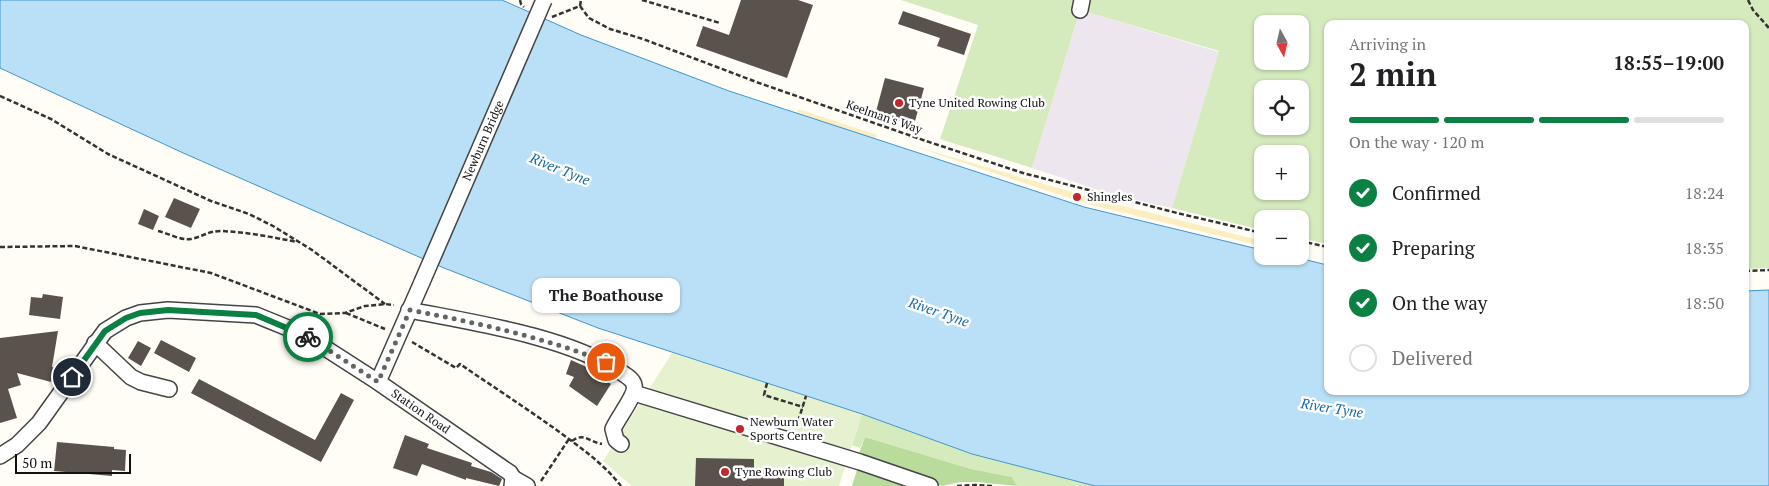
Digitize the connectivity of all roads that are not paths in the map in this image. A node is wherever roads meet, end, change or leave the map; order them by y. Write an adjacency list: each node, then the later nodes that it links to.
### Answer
1 (544, 0): 2 (street, Newburn Bridge, bridge)
2 (410, 310): 4 (street, Newburn Bridge); 6 (street)
3 (96, 343): 4 (street, Station Road); 5 (street); 8 (street, Station Road)
4 (378, 382): 9 (street, Station Road)
5 (169, 389)
6 (634, 393): 7 (street); 11 (street)
7 (621, 444)
8 (0, 456)
9 (513, 482): 10 (street, Station Road)
10 (527, 486)
11 (930, 486)

